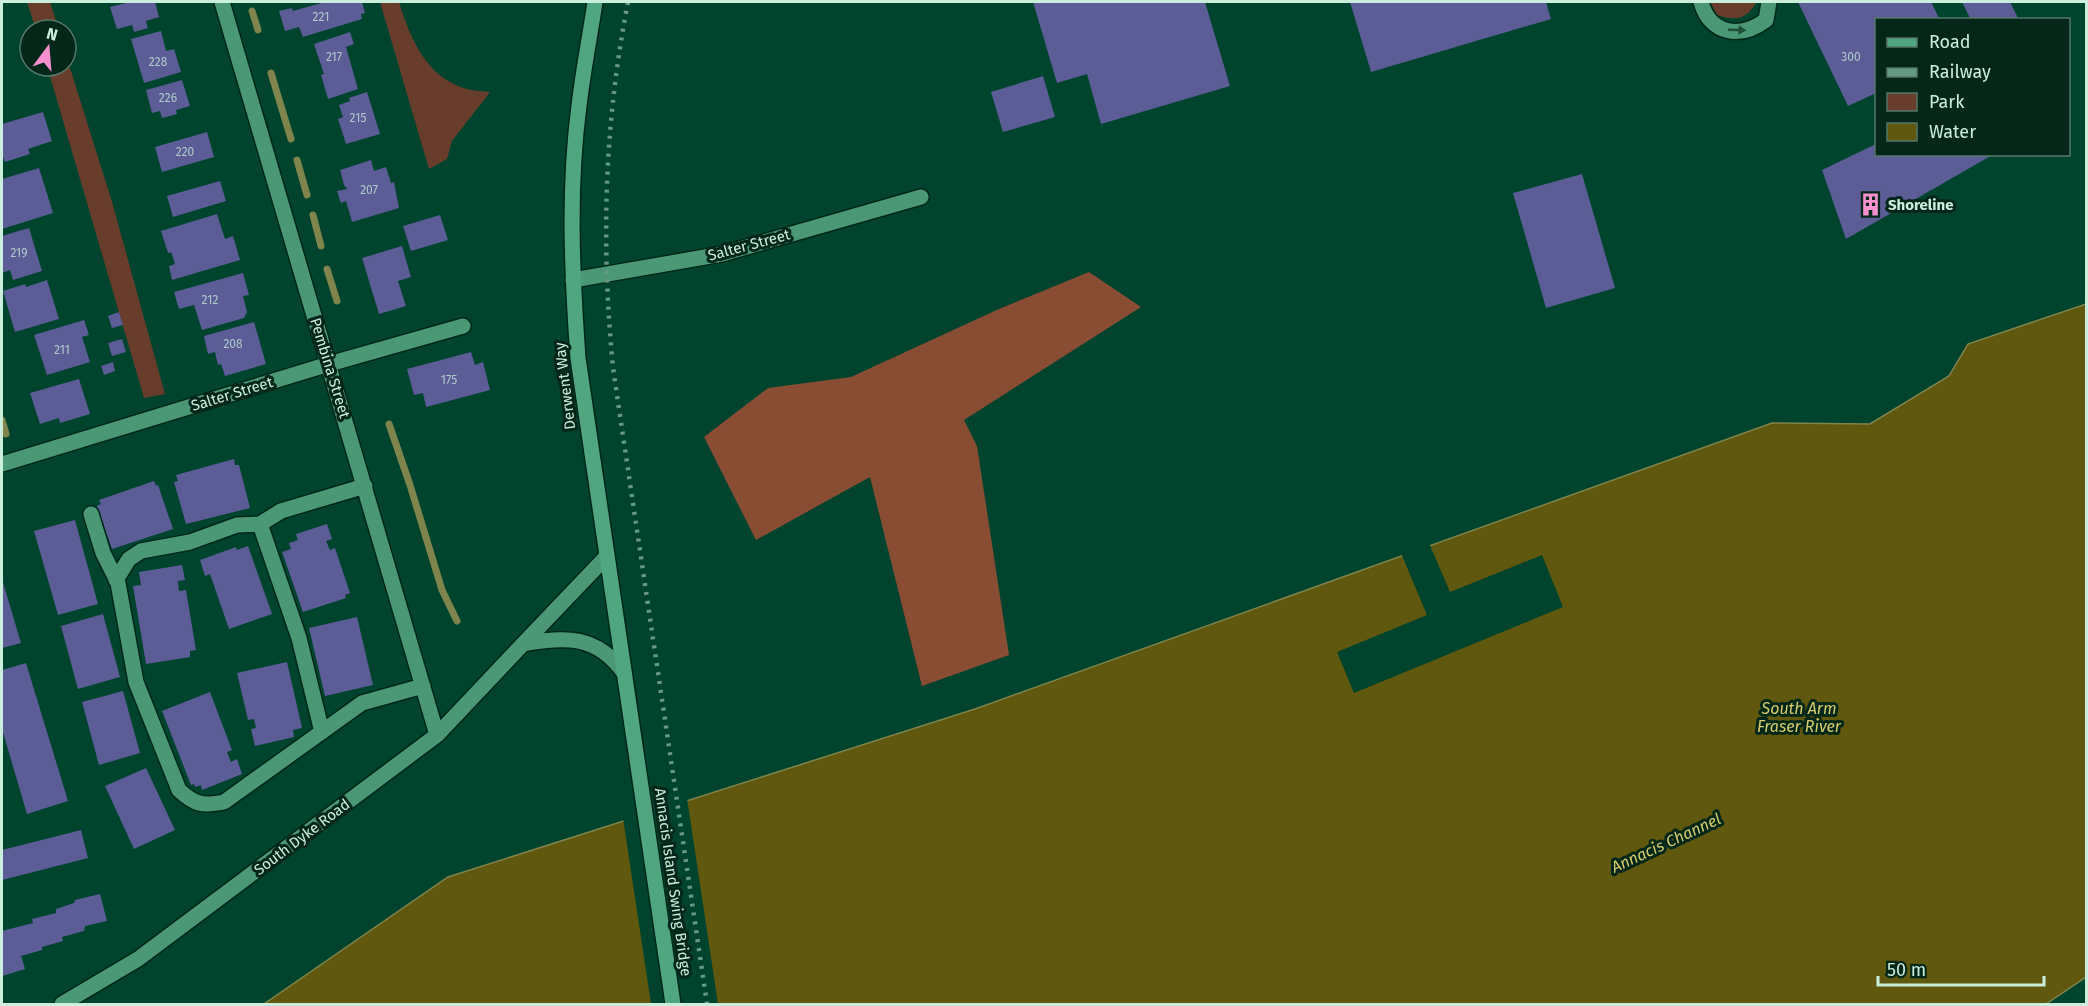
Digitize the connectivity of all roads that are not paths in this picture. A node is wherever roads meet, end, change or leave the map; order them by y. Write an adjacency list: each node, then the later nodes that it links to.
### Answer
1 (222, 2): 8 (street, Pembina Street)
2 (595, 2): 6 (main road, Derwent Way)
3 (1701, 2): 4 (street, one-way to 4)
4 (1769, 2)
5 (921, 197): 6 (street, Salter Street)
6 (573, 280): 13 (main road, Derwent Way)
7 (463, 326): 8 (street, Salter Street)
8 (328, 364): 9 (street, Salter Street); 10 (street, Pembina Street)
9 (2, 464)
10 (365, 486): 12 (street); 17 (street, Pembina Street)
11 (91, 514): 14 (street)
12 (260, 524): 14 (street); 18 (street)
13 (607, 556): 15 (street, South Dyke Road); 16 (main road, Derwent Way)
14 (116, 580): 18 (street)
15 (523, 644): 16 (street); 19 (street, South Dyke Road)
16 (624, 673): 20 (main road, Derwent Way)
17 (423, 686): 18 (street); 19 (street, Pembina Street)
18 (322, 732)
19 (437, 735): 21 (street, South Dyke Road)
20 (638, 764): 22 (main road, Annacis Island Swing Bridge)
21 (62, 1005)
22 (673, 1005)

